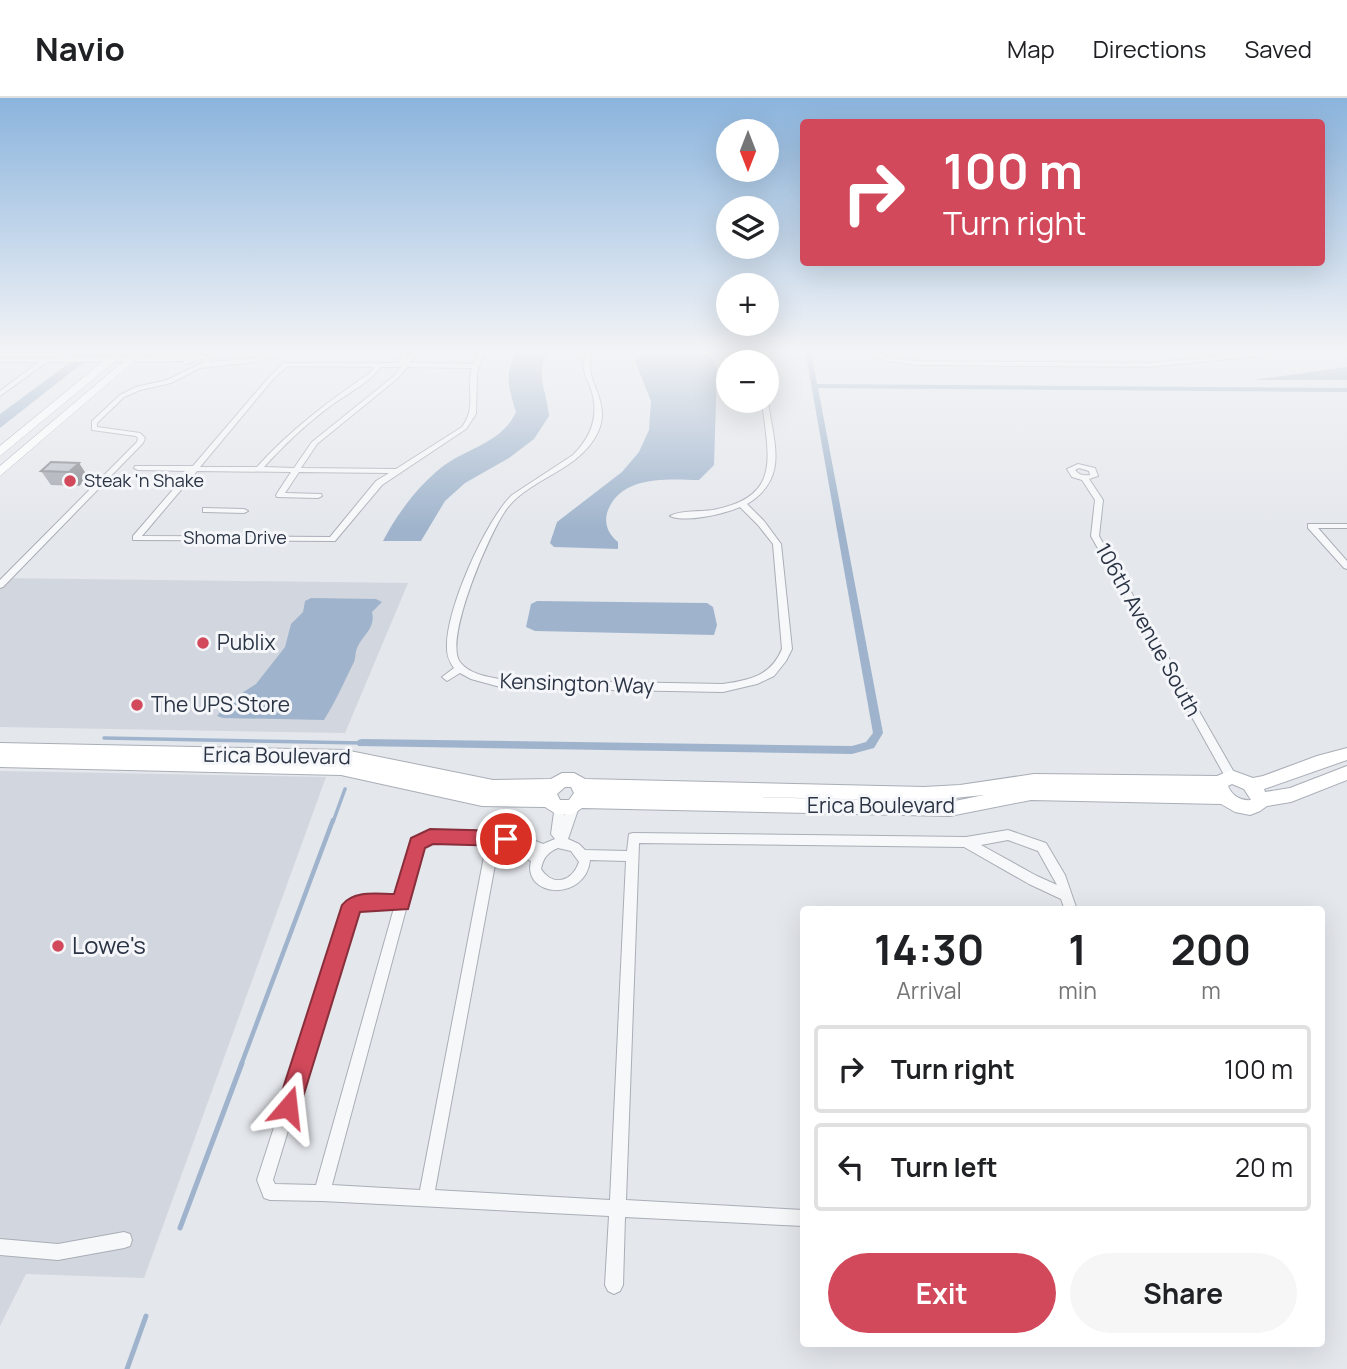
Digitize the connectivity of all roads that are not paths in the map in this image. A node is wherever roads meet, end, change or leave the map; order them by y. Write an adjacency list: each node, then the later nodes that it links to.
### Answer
1 (52, 409): 10 (main road)
2 (70, 409): 16 (main road)
3 (108, 409): 25 (street)
4 (244, 409): 12 (street, Shoma Drive)
5 (321, 409): 13 (street)
6 (356, 409): 14 (street)
7 (476, 409): 15 (street, Shoma Drive)
8 (599, 409): 26 (street)
9 (766, 413): 19 (street)
10 (0, 452)
11 (138, 468): 12 (street)
12 (194, 468): 13 (street); 15 (street, Shoma Drive)
13 (259, 469): 14 (street)
14 (297, 470): 15 (street); 18 (street)
15 (396, 471)
16 (0, 472)
17 (1086, 478): 35 (street, 106th Avenue South)
18 (318, 496)
19 (741, 503): 22 (street); 27 (street)
20 (206, 510): 21 (street, Shoma Drive)
21 (244, 511)
22 (674, 516)
23 (1347, 527): 24 (street)
24 (1347, 566)
25 (0, 585)
26 (459, 669): 27 (street, Kensington Way); 28 (street)
27 (770, 675): 29 (street)
28 (447, 677)
29 (782, 682)
30 (0, 749): 36 (street, Erica Boulevard)
31 (1347, 754): 34 (street)
32 (0, 761): 36 (street, Erica Boulevard)
33 (1347, 772): 37 (street)
34 (1251, 785): 35 (street); 37 (street)
35 (1225, 786): 36 (street, Erica Boulevard); 37 (street)
36 (566, 798): 39 (street)
37 (1260, 800)
38 (500, 838): 41 (street); 45 (street); 48 (street)
39 (562, 841): 41 (street); 42 (street)
40 (966, 842): 43 (street); 44 (street); 44 (street)
41 (540, 854): 42 (street)
42 (583, 855): 43 (street)
43 (632, 856): 49 (street)
44 (1066, 895): 46 (street)
45 (401, 902): 47 (street); 47 (street)
46 (1070, 906)
47 (322, 1193): 48 (street)
48 (426, 1198): 49 (street)
49 (618, 1207): 50 (street); 53 (street)
50 (800, 1218)
51 (124, 1240): 52 (street)
52 (0, 1247)
53 (614, 1285)

